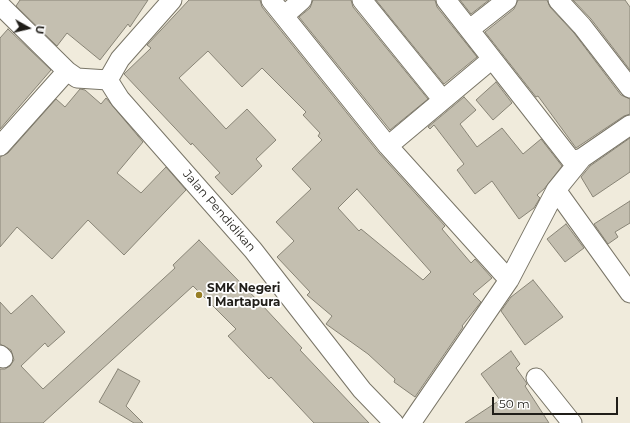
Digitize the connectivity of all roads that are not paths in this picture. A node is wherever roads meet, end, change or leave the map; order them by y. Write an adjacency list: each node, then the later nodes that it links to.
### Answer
1 (172, 0): 13 (street)
2 (271, 0): 9 (street)
3 (302, 0): 9 (street)
4 (362, 0): 15 (street)
5 (446, 0): 10 (street)
6 (507, 0): 10 (street)
7 (558, 0): 14 (street)
8 (0, 5): 12 (street)
9 (284, 16): 18 (street)
10 (470, 29): 11 (street)
11 (492, 59): 15 (street); 19 (street)
12 (67, 71): 13 (street); 17 (street)
13 (108, 80): 24 (street, Jalan Pendidikan)
14 (630, 88)
15 (442, 99): 18 (street)
16 (630, 125): 19 (street)
17 (0, 146)
18 (388, 146): 21 (street)
19 (582, 158): 20 (street)
20 (556, 190): 21 (street); 22 (street)
21 (509, 280): 25 (street)
22 (630, 293)
23 (536, 378): 26 (street)
24 (394, 423)
25 (411, 423)
26 (572, 423)

